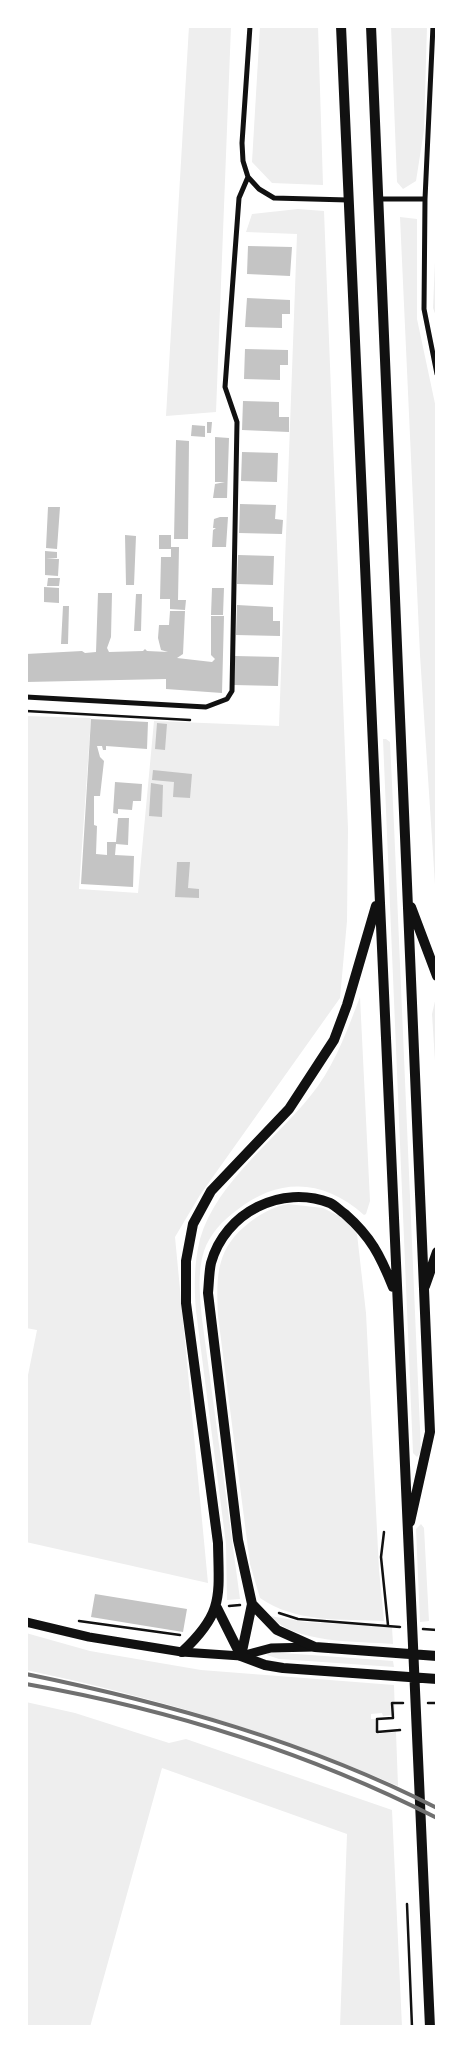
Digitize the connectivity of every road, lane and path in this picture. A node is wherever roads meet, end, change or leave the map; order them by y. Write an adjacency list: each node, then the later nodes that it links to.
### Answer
1 (250, 26): 5 (street)
2 (341, 26): 8 (main road)
3 (370, 26): 6 (main road)
4 (433, 26): 7 (street)
5 (248, 177): 8 (street); 10 (street)
6 (378, 199): 7 (street); 13 (main road)
7 (425, 199): 9 (street)
8 (348, 200): 14 (main road)
9 (437, 374)
10 (26, 697)
11 (26, 711): 12 (path)
12 (190, 720)
13 (407, 895): 15 (main road); 17 (main road)
14 (379, 897): 18 (main road); 22 (main road)
15 (437, 976)
16 (437, 1252): 17 (main road)
17 (423, 1291): 20 (main road)
18 (396, 1294): 20 (main road); 21 (main road)
19 (384, 1532): 26 (path)
20 (407, 1536): 40 (main road)
21 (252, 1604): 22 (path); 31 (main road); 33 (main road)
22 (217, 1608): 32 (main road); 33 (main road)
23 (276, 1612): 26 (path)
24 (70, 1619): 30 (path)
25 (26, 1622): 32 (main road)
26 (388, 1625): 27 (path)
27 (406, 1627)
28 (415, 1628): 29 (path)
29 (437, 1630)
30 (184, 1635)
31 (315, 1647): 33 (main road); 34 (main road)
32 (182, 1652): 33 (main road)
33 (241, 1656): 35 (main road)
34 (437, 1656)
35 (437, 1679)
36 (393, 1718): 37 (path)
37 (400, 1730)
38 (407, 1904): 39 (path)
39 (412, 2027)
40 (430, 2027)

